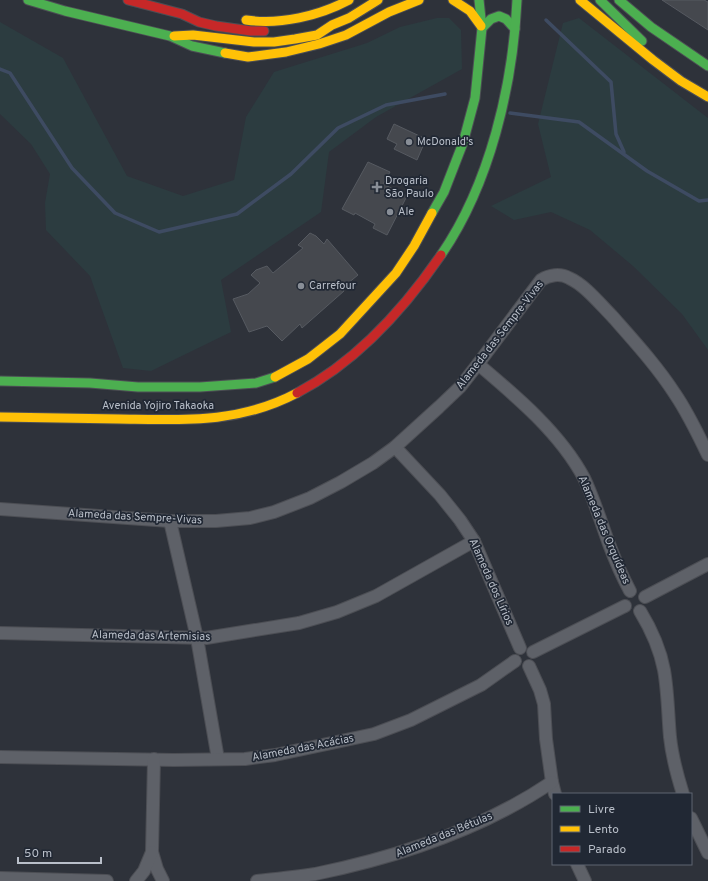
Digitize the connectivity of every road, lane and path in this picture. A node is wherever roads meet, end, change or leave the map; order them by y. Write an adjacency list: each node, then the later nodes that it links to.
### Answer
1 (28, 0): 23 (main road)
2 (128, 0): 14 (main road)
3 (349, 0): 17 (main road)
4 (378, 0): 18 (main road)
5 (419, 0): 23 (main road)
6 (454, 0): 20 (main road)
7 (479, 0): 20 (main road, Avenida Yojiro Takaoka)
8 (517, 0): 15 (main road, Avenida Yojiro Takaoka)
9 (525, 0): 15 (main road)
10 (580, 0): 27 (main road)
11 (600, 0): 16 (main road)
12 (619, 0): 24 (main road)
13 (201, 12): 14 (main road)
14 (182, 14): 22 (main road)
15 (517, 15): 21 (main road, Avenida Yojiro Takaoka)
16 (620, 18): 25 (main road); 26 (main road)
17 (238, 19)
18 (332, 25): 19 (main road); 23 (main road)
19 (315, 26)
20 (482, 28): 21 (main road); 29 (main road, Avenida Yojiro Takaoka)
21 (515, 29): 30 (main road, Avenida Yojiro Takaoka)
22 (276, 30)
23 (170, 36)
24 (708, 66)
25 (708, 72)
26 (708, 94)
27 (708, 97)
28 (478, 364): 31 (street, Alameda das Sempre-Vivas); 32 (street, Alameda das Sempre-Vivas); 37 (street, Alameda das Orquídeas)
29 (0, 381)
30 (0, 417)
31 (395, 447): 34 (street, Alameda das Sempre-Vivas); 35 (street, Alameda dos Lírios)
32 (708, 455)
33 (0, 509): 34 (street, Alameda das Sempre-Vivas)
34 (170, 521): 42 (street)
35 (474, 541): 42 (street, Alameda das Artemisias); 43 (street, Alameda dos Lírios)
36 (708, 564): 38 (street)
37 (630, 592): 38 (street); 39 (street)
38 (645, 597): 40 (street)
39 (625, 606): 40 (street); 44 (street)
40 (640, 611): 52 (street)
41 (0, 633): 42 (street, Alameda das Artemisias)
42 (197, 638): 49 (street)
43 (520, 648): 44 (street); 45 (street)
44 (533, 652): 46 (street)
45 (515, 661): 46 (street); 49 (street, Alameda das Acácias)
46 (529, 666): 50 (street)
47 (0, 757): 48 (street, Alameda das Acácias)
48 (154, 759): 49 (street, Alameda das Acácias); 54 (street)
49 (218, 759)
50 (552, 782): 51 (street); 61 (street, Alameda das Bétulas)
51 (555, 793)
52 (683, 793)
53 (692, 820): 55 (street)
54 (152, 852): 59 (street); 60 (street)
55 (708, 853)
56 (577, 865): 62 (street)
57 (0, 878): 58 (street)
58 (106, 881)
59 (136, 881)
60 (163, 881)
61 (257, 881)
62 (585, 881)

